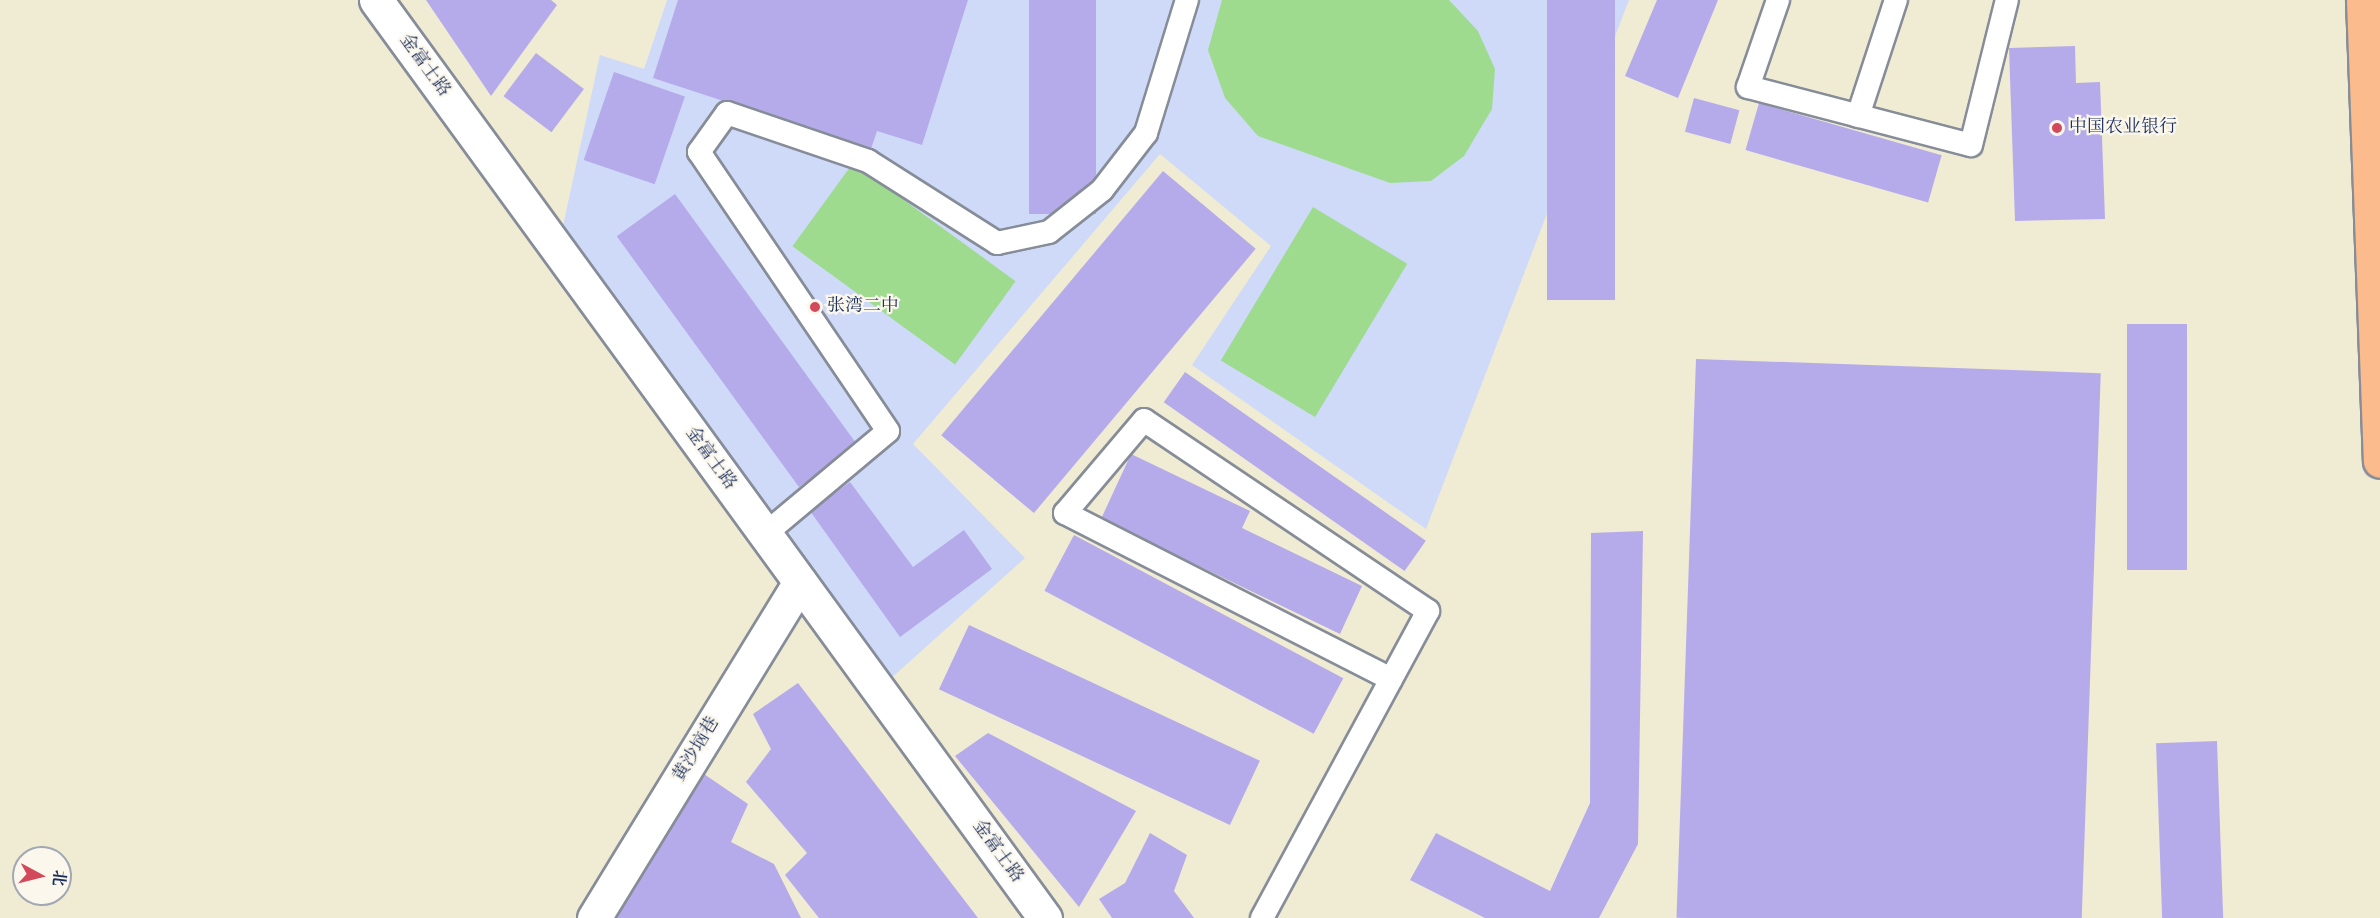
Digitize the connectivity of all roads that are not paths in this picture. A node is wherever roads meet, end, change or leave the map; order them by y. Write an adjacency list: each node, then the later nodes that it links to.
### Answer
1 (376, 0): 9 (street, 金富士路)
2 (1187, 0): 9 (lane)
3 (1778, 0): 7 (lane)
4 (1896, 0): 7 (lane)
5 (2007, 0): 7 (lane)
6 (2362, 0): 8 (main road)
7 (1858, 116)
8 (2380, 461)
9 (765, 534): 10 (street, 金富士路)
10 (800, 582): 12 (street, 黄沙垴巷); 13 (street, 金富士路)
11 (1391, 679): 11 (lane); 14 (lane)
12 (594, 918)
13 (1045, 918)
14 (1262, 918)

